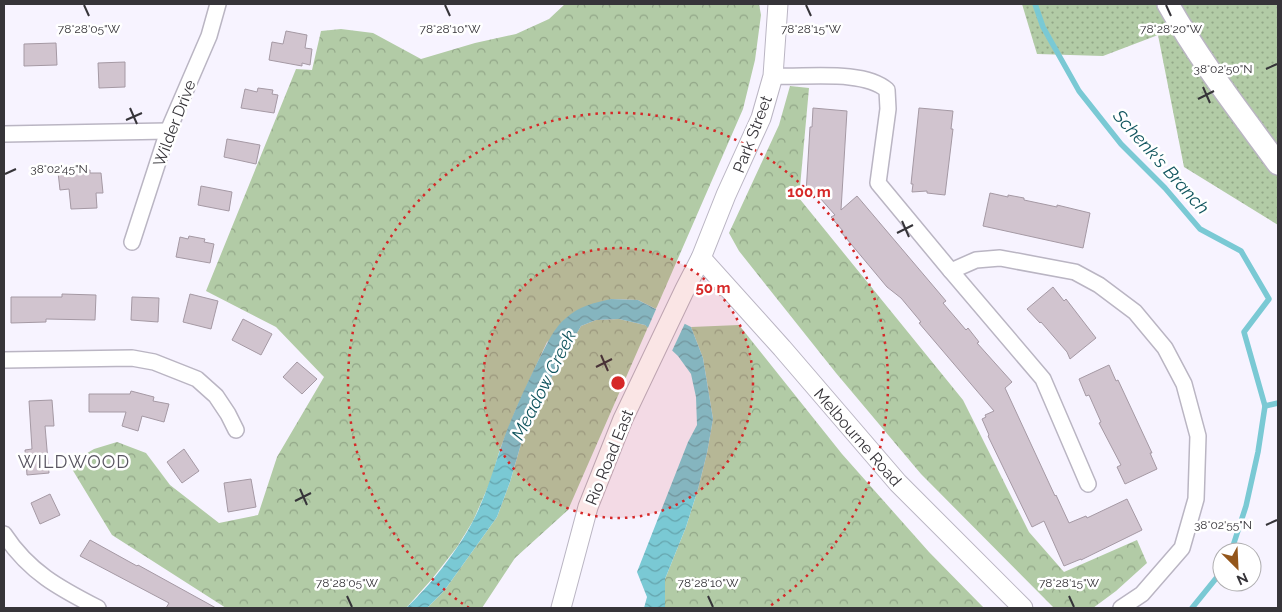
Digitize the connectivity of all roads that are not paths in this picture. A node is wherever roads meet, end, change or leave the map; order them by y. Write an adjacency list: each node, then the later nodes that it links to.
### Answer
1 (218, 4): 5 (street, Wilder Drive)
2 (778, 4): 4 (street, Park Street)
3 (1168, 4): 7 (main road)
4 (773, 76): 9 (street, Park Street); 10 (street)
5 (168, 131): 6 (street); 8 (street, Wilder Drive)
6 (4, 134)
7 (1278, 164)
8 (132, 242)
9 (701, 258): 16 (street, Rio Road East); 17 (street, Melbourne Road)
10 (951, 271): 13 (street); 18 (street)
11 (4, 360): 12 (street)
12 (236, 430)
13 (1088, 484)
14 (4, 534): 15 (street)
15 (98, 608)
16 (561, 608)
17 (1022, 608)
18 (1121, 608)

